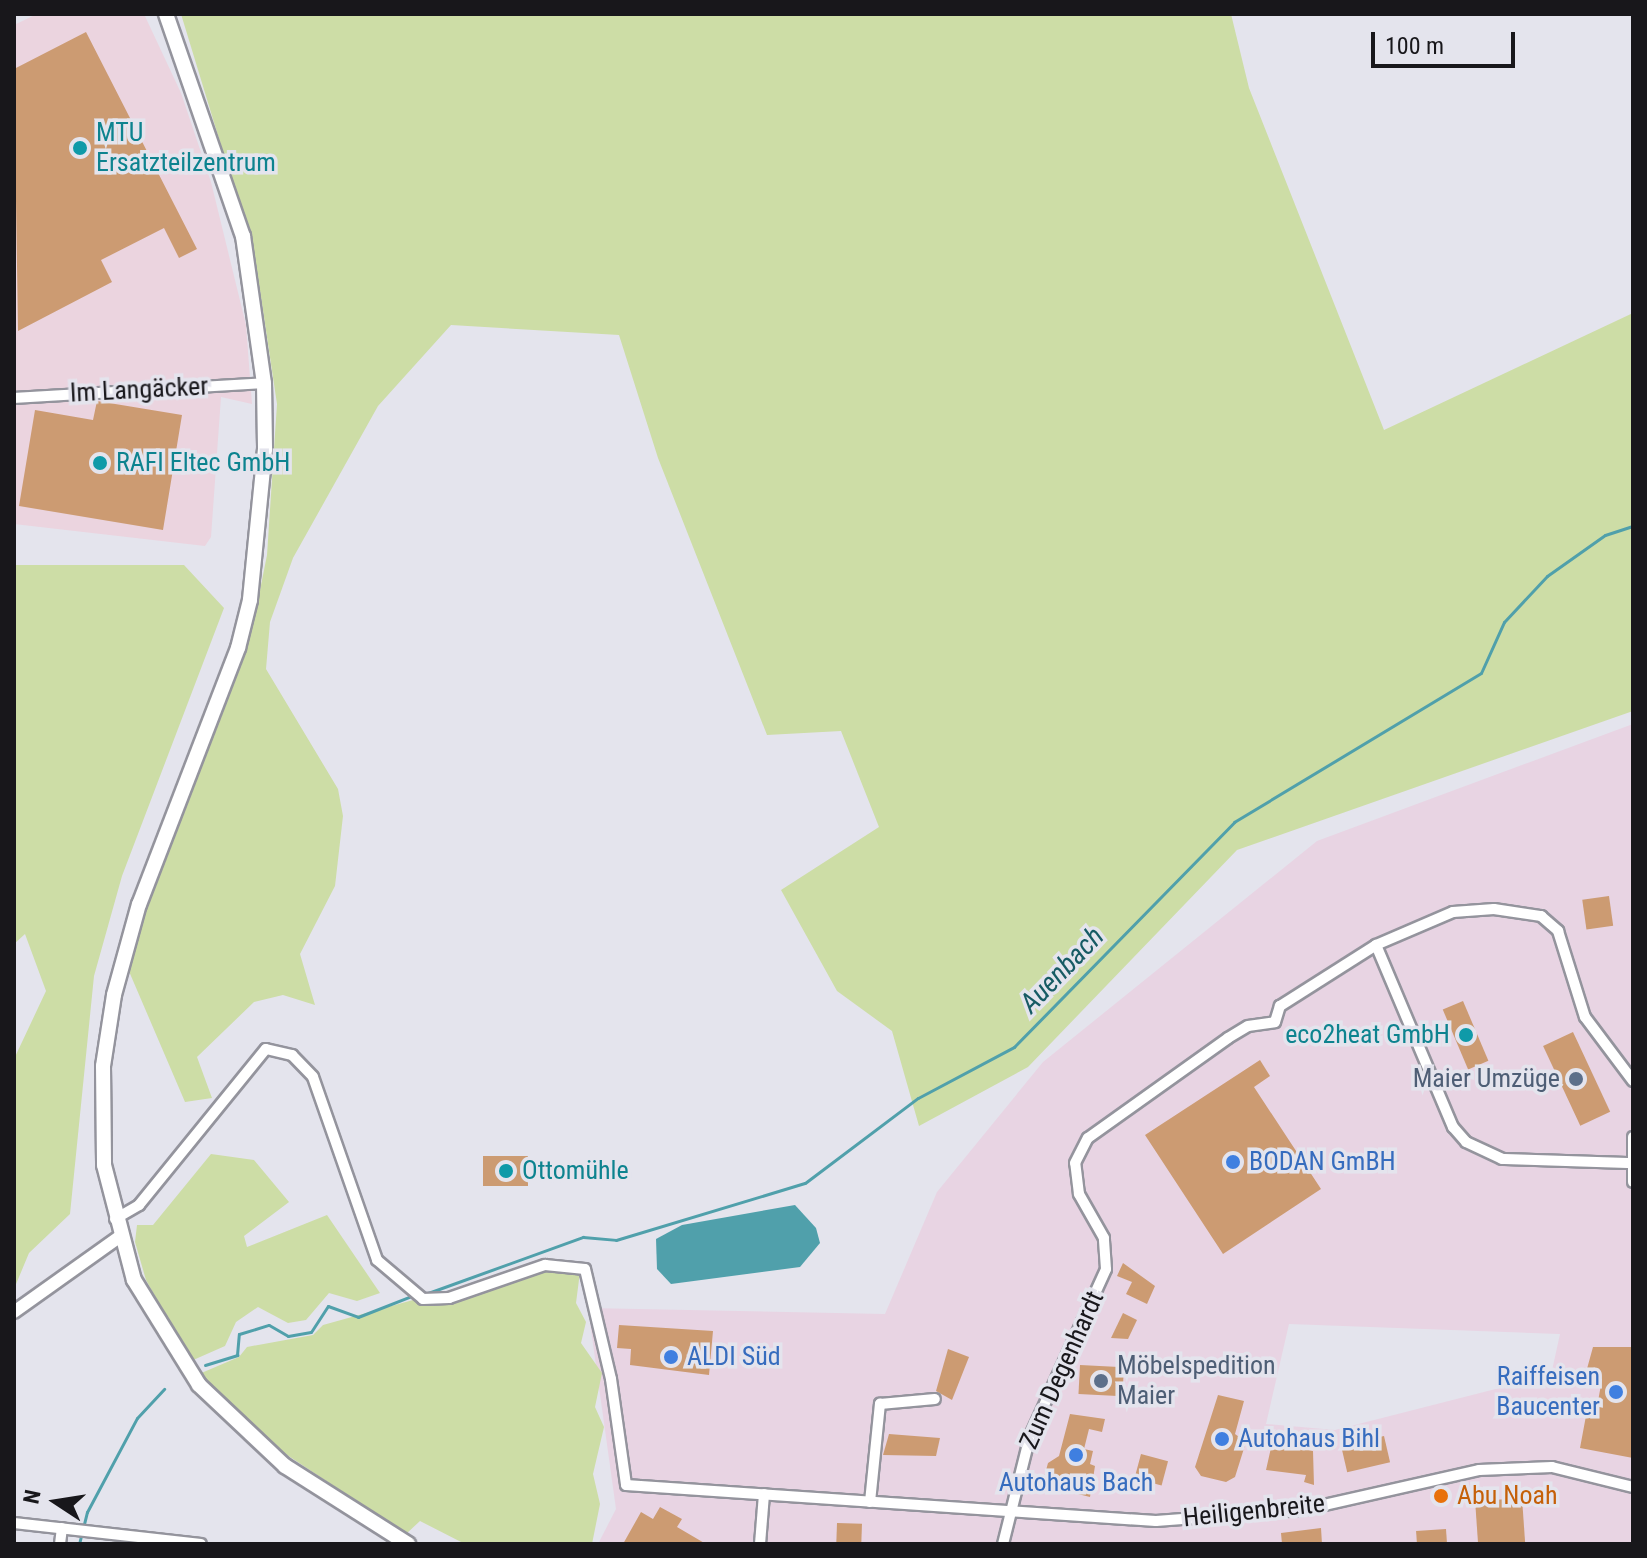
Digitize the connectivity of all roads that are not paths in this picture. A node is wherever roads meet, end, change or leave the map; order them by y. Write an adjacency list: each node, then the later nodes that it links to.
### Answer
1 (166, 14): 2 (main road)
2 (264, 383): 3 (street, Im Langäcker); 9 (main road)
3 (14, 398)
4 (1376, 945): 5 (street); 7 (street); 16 (street, Zum Degenhardt)
5 (1633, 1081)
6 (1633, 1137): 7 (street)
7 (1630, 1163): 8 (street)
8 (1633, 1182)
9 (115, 1219): 10 (main road); 14 (street, Heiligenbreite)
10 (119, 1237): 11 (street); 21 (main road)
11 (14, 1312)
12 (935, 1399): 15 (street)
13 (1633, 1487): 16 (street, Heiligenbreite)
14 (764, 1494): 15 (street, Heiligenbreite); 22 (street)
15 (870, 1502): 16 (street, Heiligenbreite)
16 (1007, 1511): 23 (street, Zum Degenhardt)
17 (14, 1523): 18 (street)
18 (67, 1529): 19 (street); 20 (street)
19 (60, 1544)
20 (201, 1544)
21 (408, 1544)
22 (760, 1544)
23 (1003, 1544)

